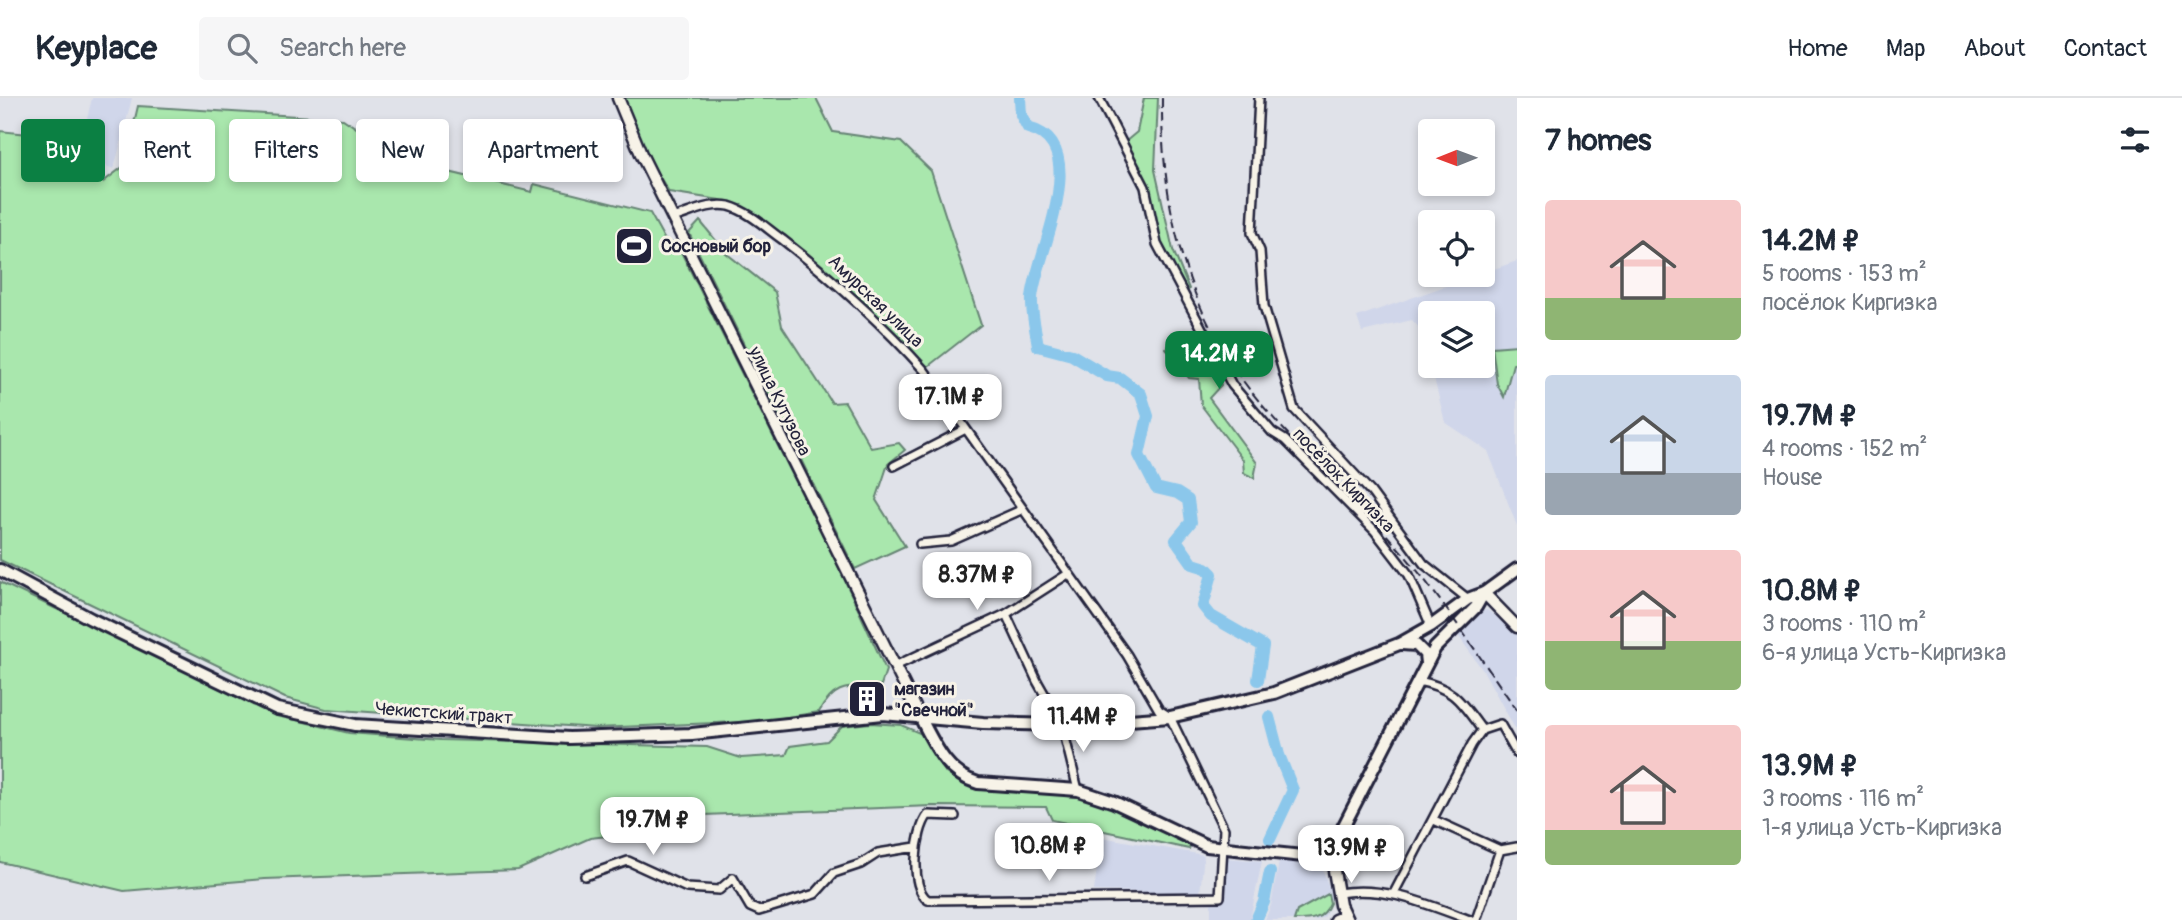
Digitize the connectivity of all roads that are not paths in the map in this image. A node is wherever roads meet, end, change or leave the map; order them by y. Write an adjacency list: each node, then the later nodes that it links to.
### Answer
1 (618, 98): 4 (street, улица Кутузова)
2 (1100, 98): 15 (street, посёлок Киргизка)
3 (1259, 98): 13 (street)
4 (673, 218): 5 (street, Амурская улица); 19 (street, улица Кутузова)
5 (964, 430): 6 (street); 7 (street, Амурская улица)
6 (894, 466)
7 (1021, 510): 8 (street); 11 (street, Амурская улица)
8 (920, 544)
9 (1517, 569): 12 (main road)
10 (0, 570): 21 (main road, Чекистский тракт)
11 (1068, 574): 14 (street); 22 (street, Амурская улица)
12 (1484, 593): 13 (main road, Чекистский тракт); 16 (street); 18 (main road)
13 (1468, 599): 15 (main road, Чекистский тракт)
14 (1006, 614): 19 (street); 23 (street)
15 (1432, 626): 17 (main road, Чекистский тракт)
16 (1517, 627)
17 (1399, 644): 18 (main road); 22 (main road, Чекистский тракт)
18 (1426, 663): 20 (main road)
19 (895, 666): 21 (street, улица Кутузова)
20 (1418, 681): 24 (street); 33 (main road)
21 (919, 715): 23 (main road, Чекистский тракт); 26 (main road)
22 (1170, 717): 23 (main road, Чекистский тракт); 30 (street, Амурская улица)
23 (1062, 725): 26 (street)
24 (1482, 730): 25 (street); 28 (street)
25 (1517, 754)
26 (1078, 790): 30 (main road)
27 (955, 816): 29 (street)
28 (1434, 820): 32 (street); 36 (street)
29 (916, 847): 30 (street, Амурская улица); 34 (street)
30 (1223, 848): 33 (main road)
31 (1517, 848): 32 (street)
32 (1500, 850): 39 (street)
33 (1332, 859): 35 (street)
34 (585, 876)
35 (1338, 893): 36 (street); 37 (street)
36 (1394, 893): 38 (street)
37 (1342, 919)
38 (1470, 920)
39 (1476, 920)

